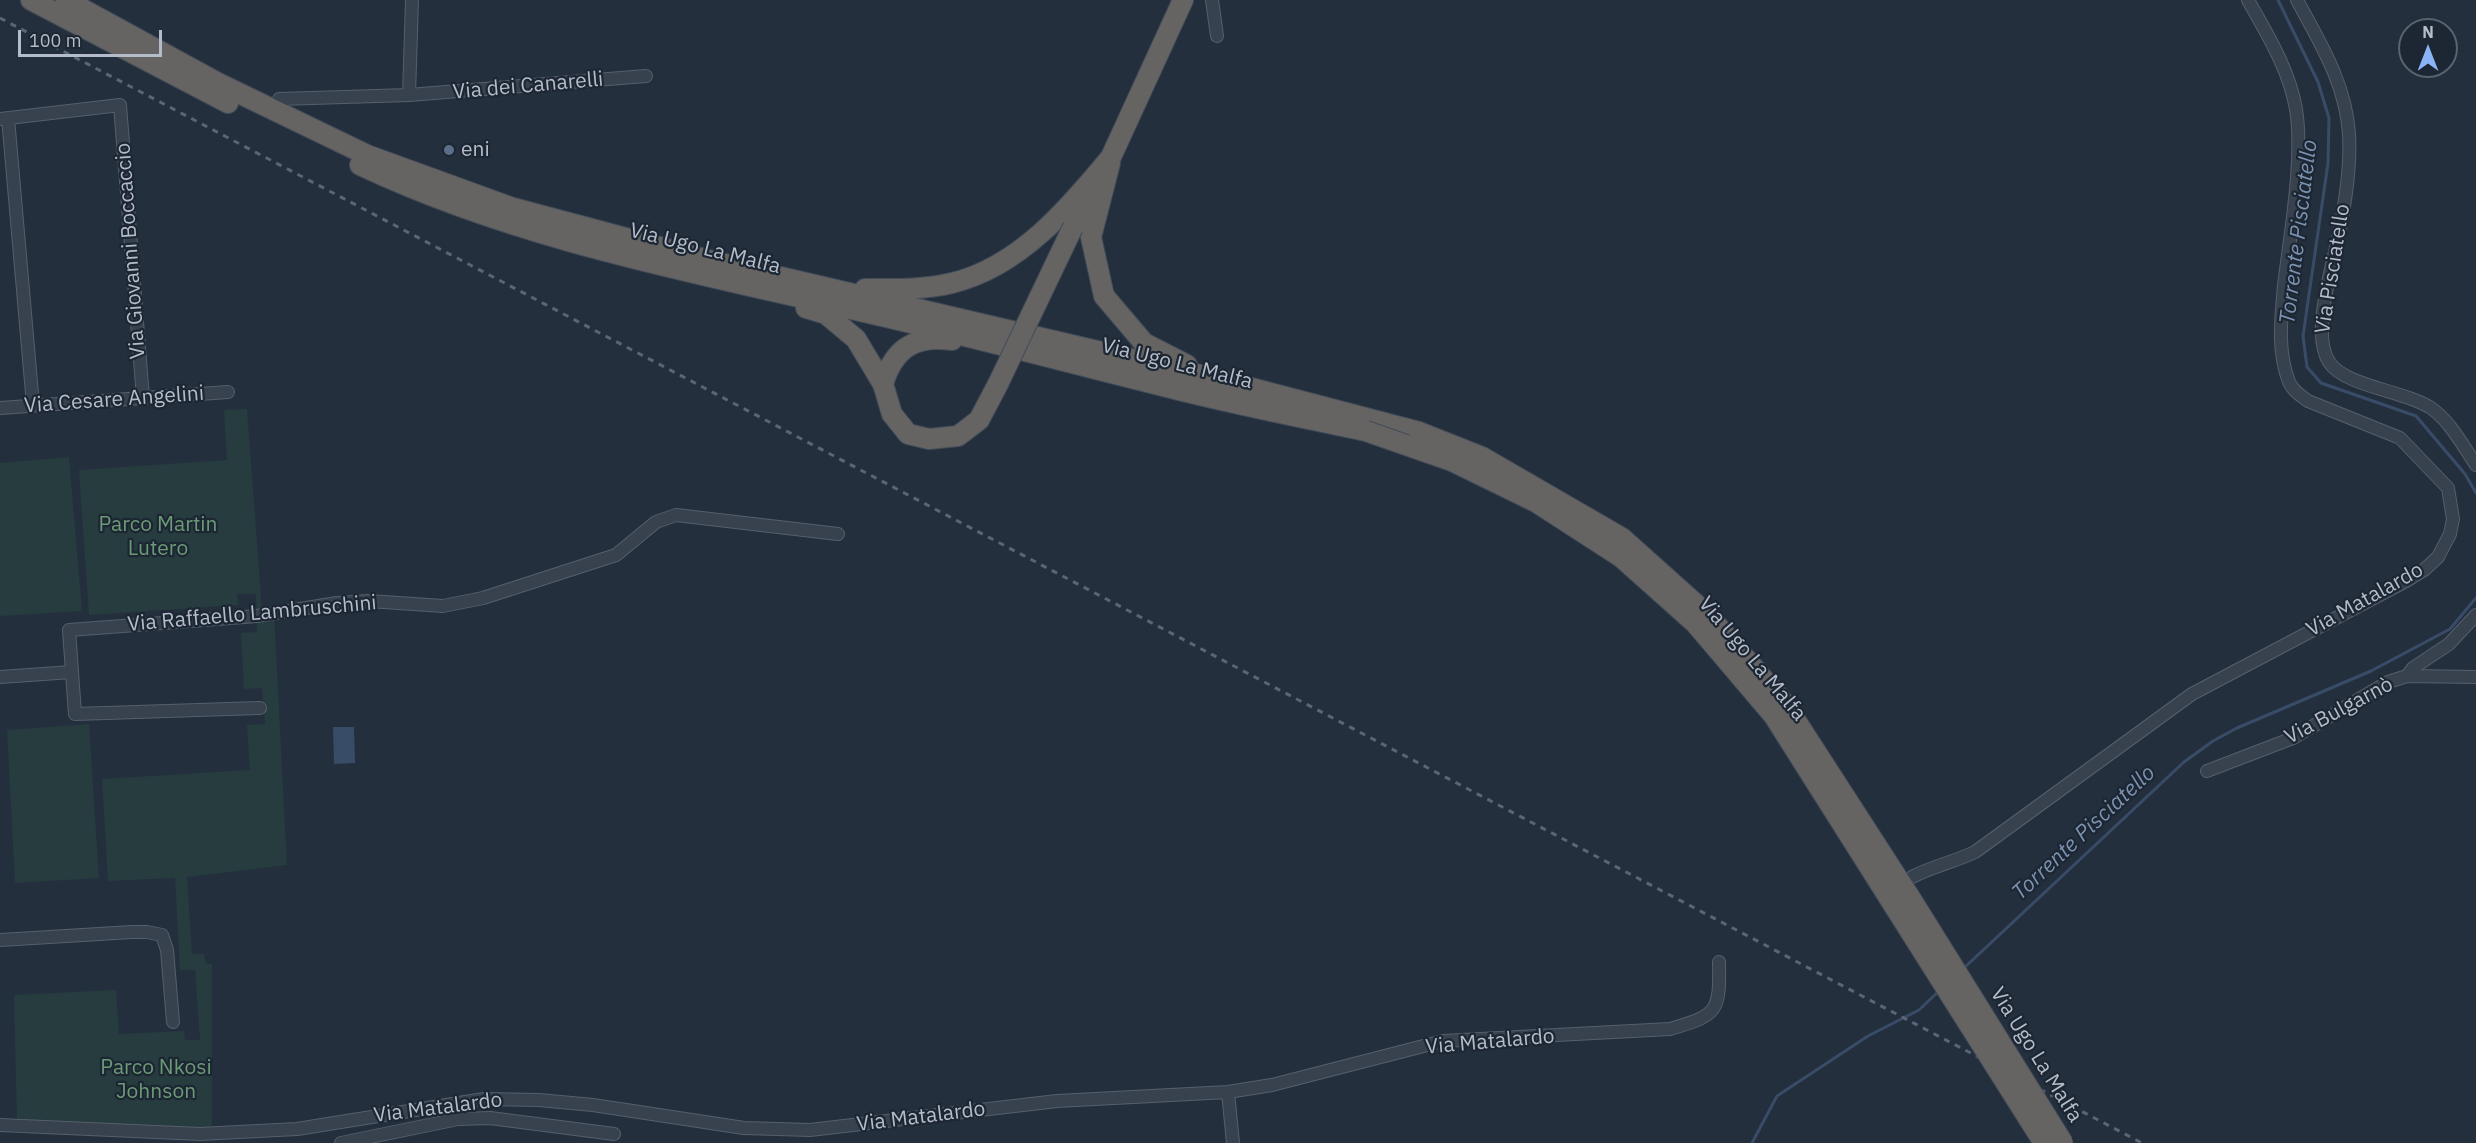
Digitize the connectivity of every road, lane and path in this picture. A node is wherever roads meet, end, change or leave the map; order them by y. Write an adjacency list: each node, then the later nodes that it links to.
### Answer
1 (31, 0): 14 (highway, Via Ugo La Malfa)
2 (66, 0): 15 (highway, Via Ugo La Malfa)
3 (412, 0): 10 (street)
4 (1183, 0): 13 (highway)
5 (1212, 0): 8 (street)
6 (2248, 0): 32 (street, Via Matalardo)
7 (2297, 0): 23 (street, Via Pisciatello)
8 (1217, 36)
9 (646, 76): 10 (street, Via dei Canarelli)
10 (409, 95): 11 (street, Via dei Canarelli)
11 (279, 99)
12 (4, 119): 20 (street, Via Giovanni Boccaccio); 21 (street)
13 (1111, 157): 15 (highway); 17 (highway); 18 (highway, bridge)
14 (678, 269): 16 (highway, Via Ugo La Malfa); 18 (highway)
15 (835, 290): 17 (highway, Via Ugo La Malfa)
16 (982, 339): 18 (highway); 42 (highway, Via Ugo La Malfa, bridge)
17 (1214, 378): 43 (highway, Via Ugo La Malfa, bridge)
18 (883, 384)
19 (228, 392): 20 (street, Via Cesare Angelini)
20 (143, 398): 21 (street, Via Cesare Angelini)
21 (33, 405): 22 (street, Via Cesare Angelini)
22 (0, 408)
23 (2476, 465)
24 (838, 534): 26 (street, Via Raffaello Lambruschini)
25 (2476, 615): 27 (street)
26 (72, 672): 28 (street); 30 (street)
27 (2407, 676): 29 (street, Via Bulgarnò); 31 (street, Via Bulgarnò)
28 (0, 677)
29 (2476, 677)
30 (260, 708)
31 (2207, 771)
32 (1912, 876)
33 (0, 940): 35 (street)
34 (1719, 962): 36 (street, Via Matalardo)
35 (173, 1022)
36 (1228, 1092): 37 (street, Via Matalardo); 41 (street)
37 (0, 1125)
38 (614, 1134): 39 (street)
39 (369, 1140): 40 (street)
40 (341, 1143)
41 (1233, 1143)
42 (2044, 1143)
43 (2063, 1143)

